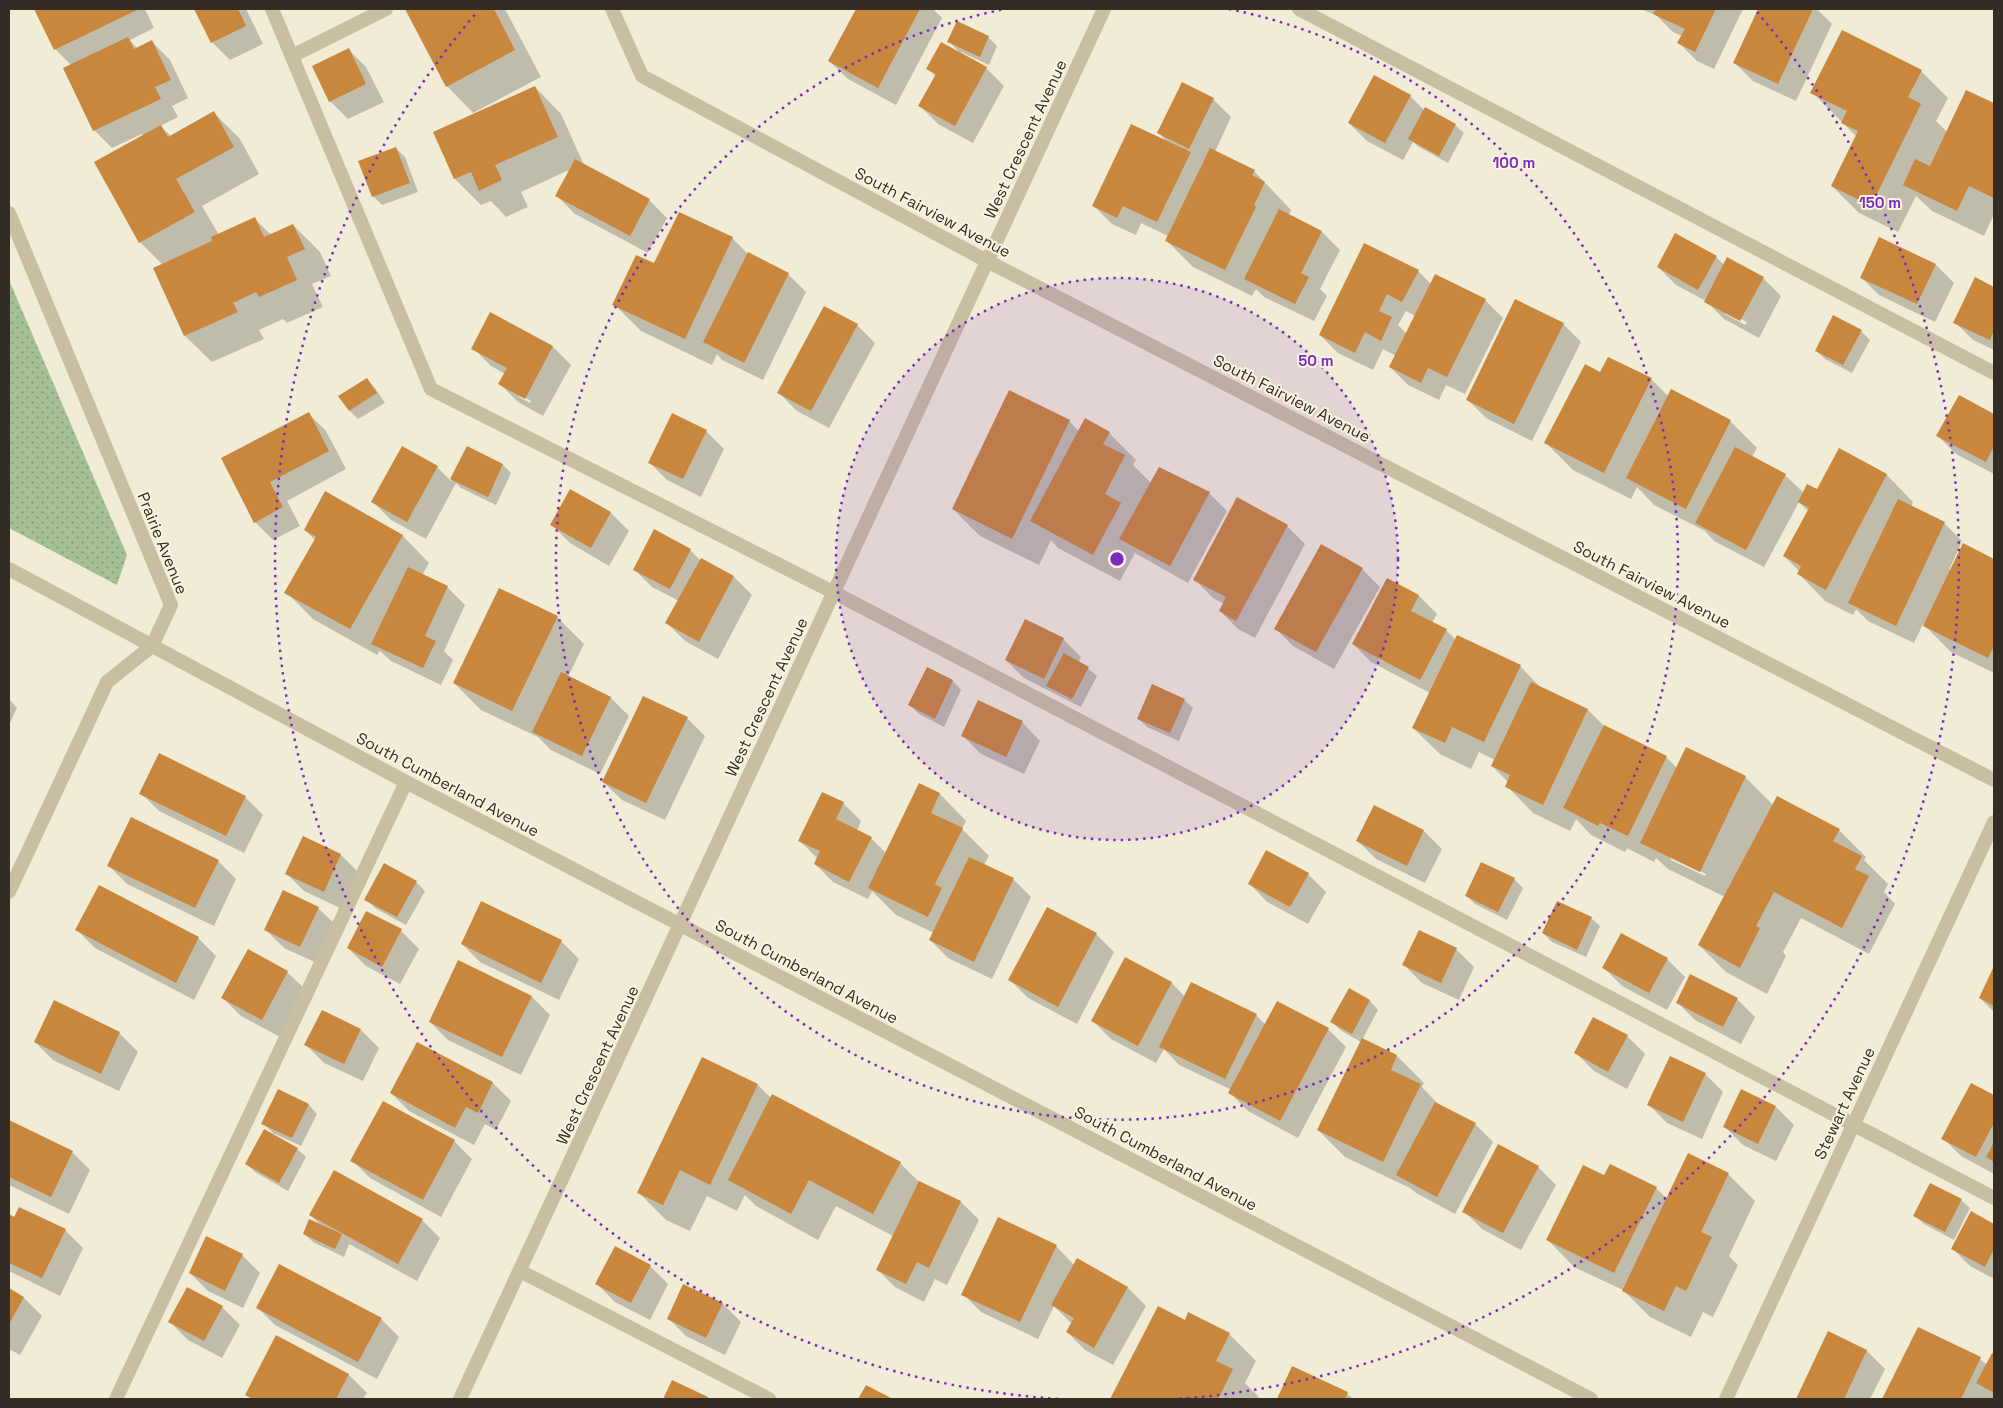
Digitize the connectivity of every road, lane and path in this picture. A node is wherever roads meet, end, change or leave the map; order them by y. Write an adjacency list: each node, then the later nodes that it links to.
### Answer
1 (272, 9): 6 (street)
2 (386, 9): 6 (street)
3 (612, 9): 8 (street, South Fairview Avenue)
4 (1104, 9): 8 (street, West Crescent Avenue)
5 (1299, 9): 9 (street)
6 (292, 56): 11 (street)
7 (9, 213): 12 (street, Prairie Avenue)
8 (987, 261): 11 (street, West Crescent Avenue); 13 (street, South Fairview Avenue)
9 (1994, 373)
10 (9, 569): 12 (street, South Cumberland Avenue)
11 (833, 592): 17 (street, West Crescent Avenue); 18 (street)
12 (152, 646): 14 (street, South Cumberland Avenue); 16 (street, Prairie Avenue)
13 (1994, 780)
14 (406, 782): 17 (street, South Cumberland Avenue); 21 (street)
15 (1994, 822): 18 (street, Stewart Avenue)
16 (9, 892)
17 (680, 925): 20 (street, West Crescent Avenue); 24 (street, South Cumberland Avenue)
18 (1853, 1125): 19 (street); 25 (street, Stewart Avenue)
19 (1994, 1198)
20 (520, 1271): 22 (street, West Crescent Avenue); 23 (street)
21 (116, 1399)
22 (460, 1399)
23 (769, 1399)
24 (1591, 1399)
25 (1726, 1399)

